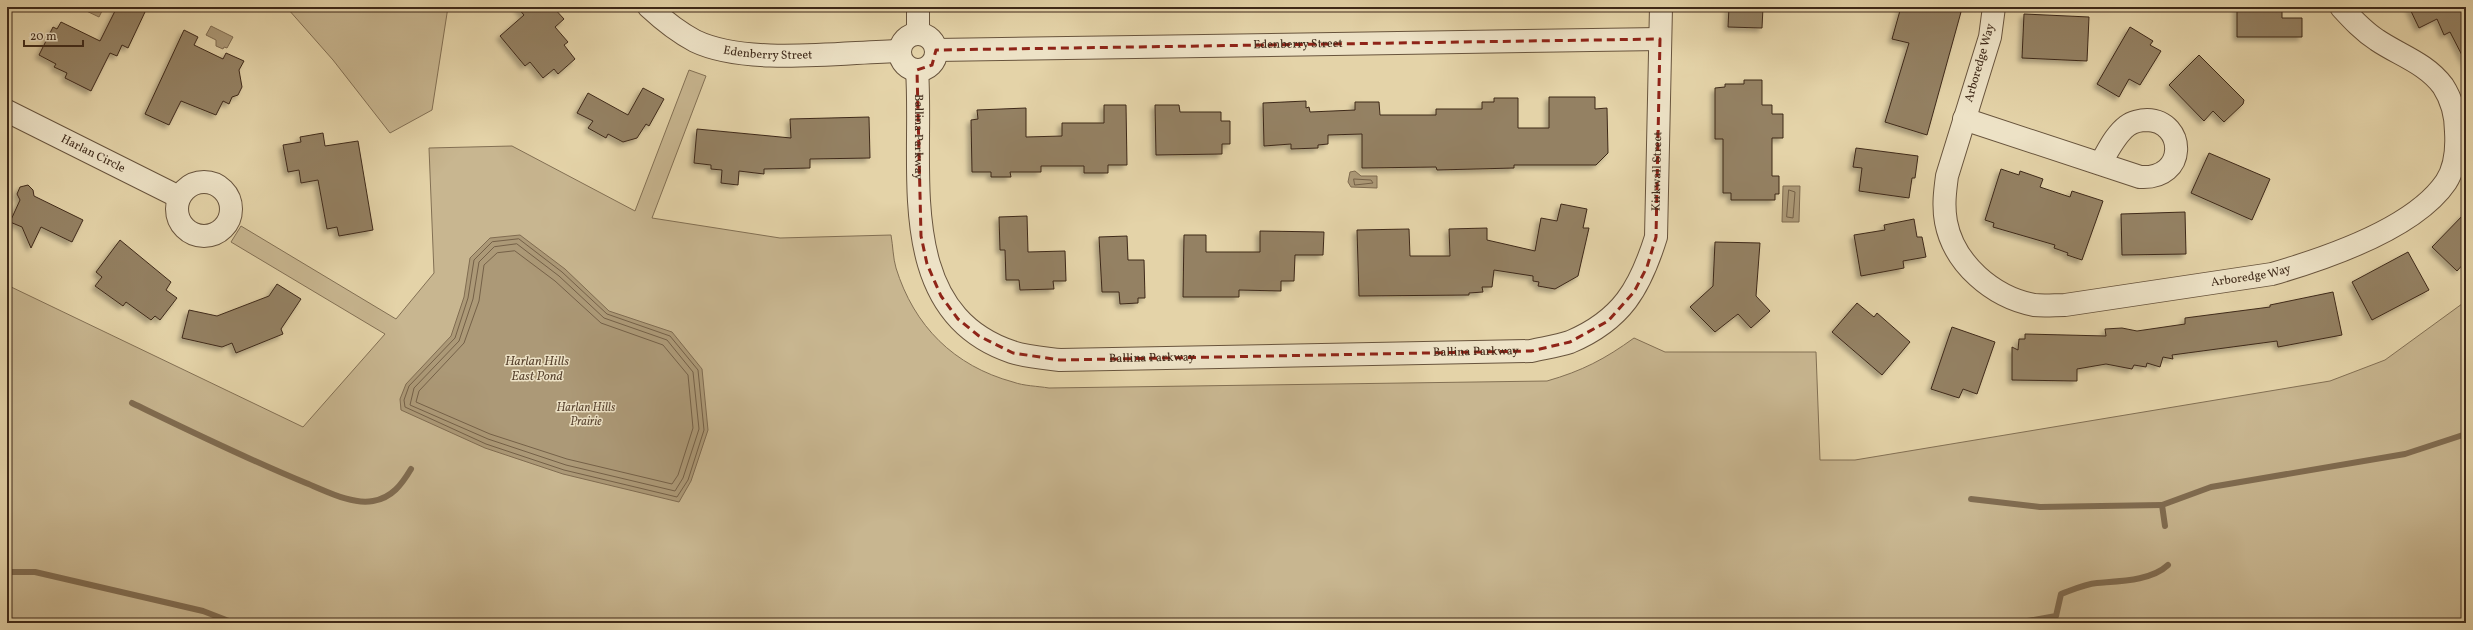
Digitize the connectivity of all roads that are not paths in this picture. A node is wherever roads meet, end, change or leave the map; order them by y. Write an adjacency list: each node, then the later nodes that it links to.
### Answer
1 (649, 7): 9 (street, Edenberry Street)
2 (918, 7): 6 (street)
3 (1661, 7): 7 (street, Kirkwall Street)
4 (1994, 7): 12 (street, Arboredge Way)
5 (2341, 7): 12 (street, Arboredge Way)
6 (918, 34): 8 (street); 9 (street)
7 (1660, 39): 8 (street, Edenberry Street); 15 (street, Kirkwall Street)
8 (936, 50): 10 (street)
9 (900, 51): 10 (street)
10 (917, 70): 15 (street, Ballina Parkway)
11 (7, 111): 14 (street, Harlan Circle)
12 (1964, 119): 13 (street)
13 (2100, 164)
14 (179, 197)
15 (1608, 321)

